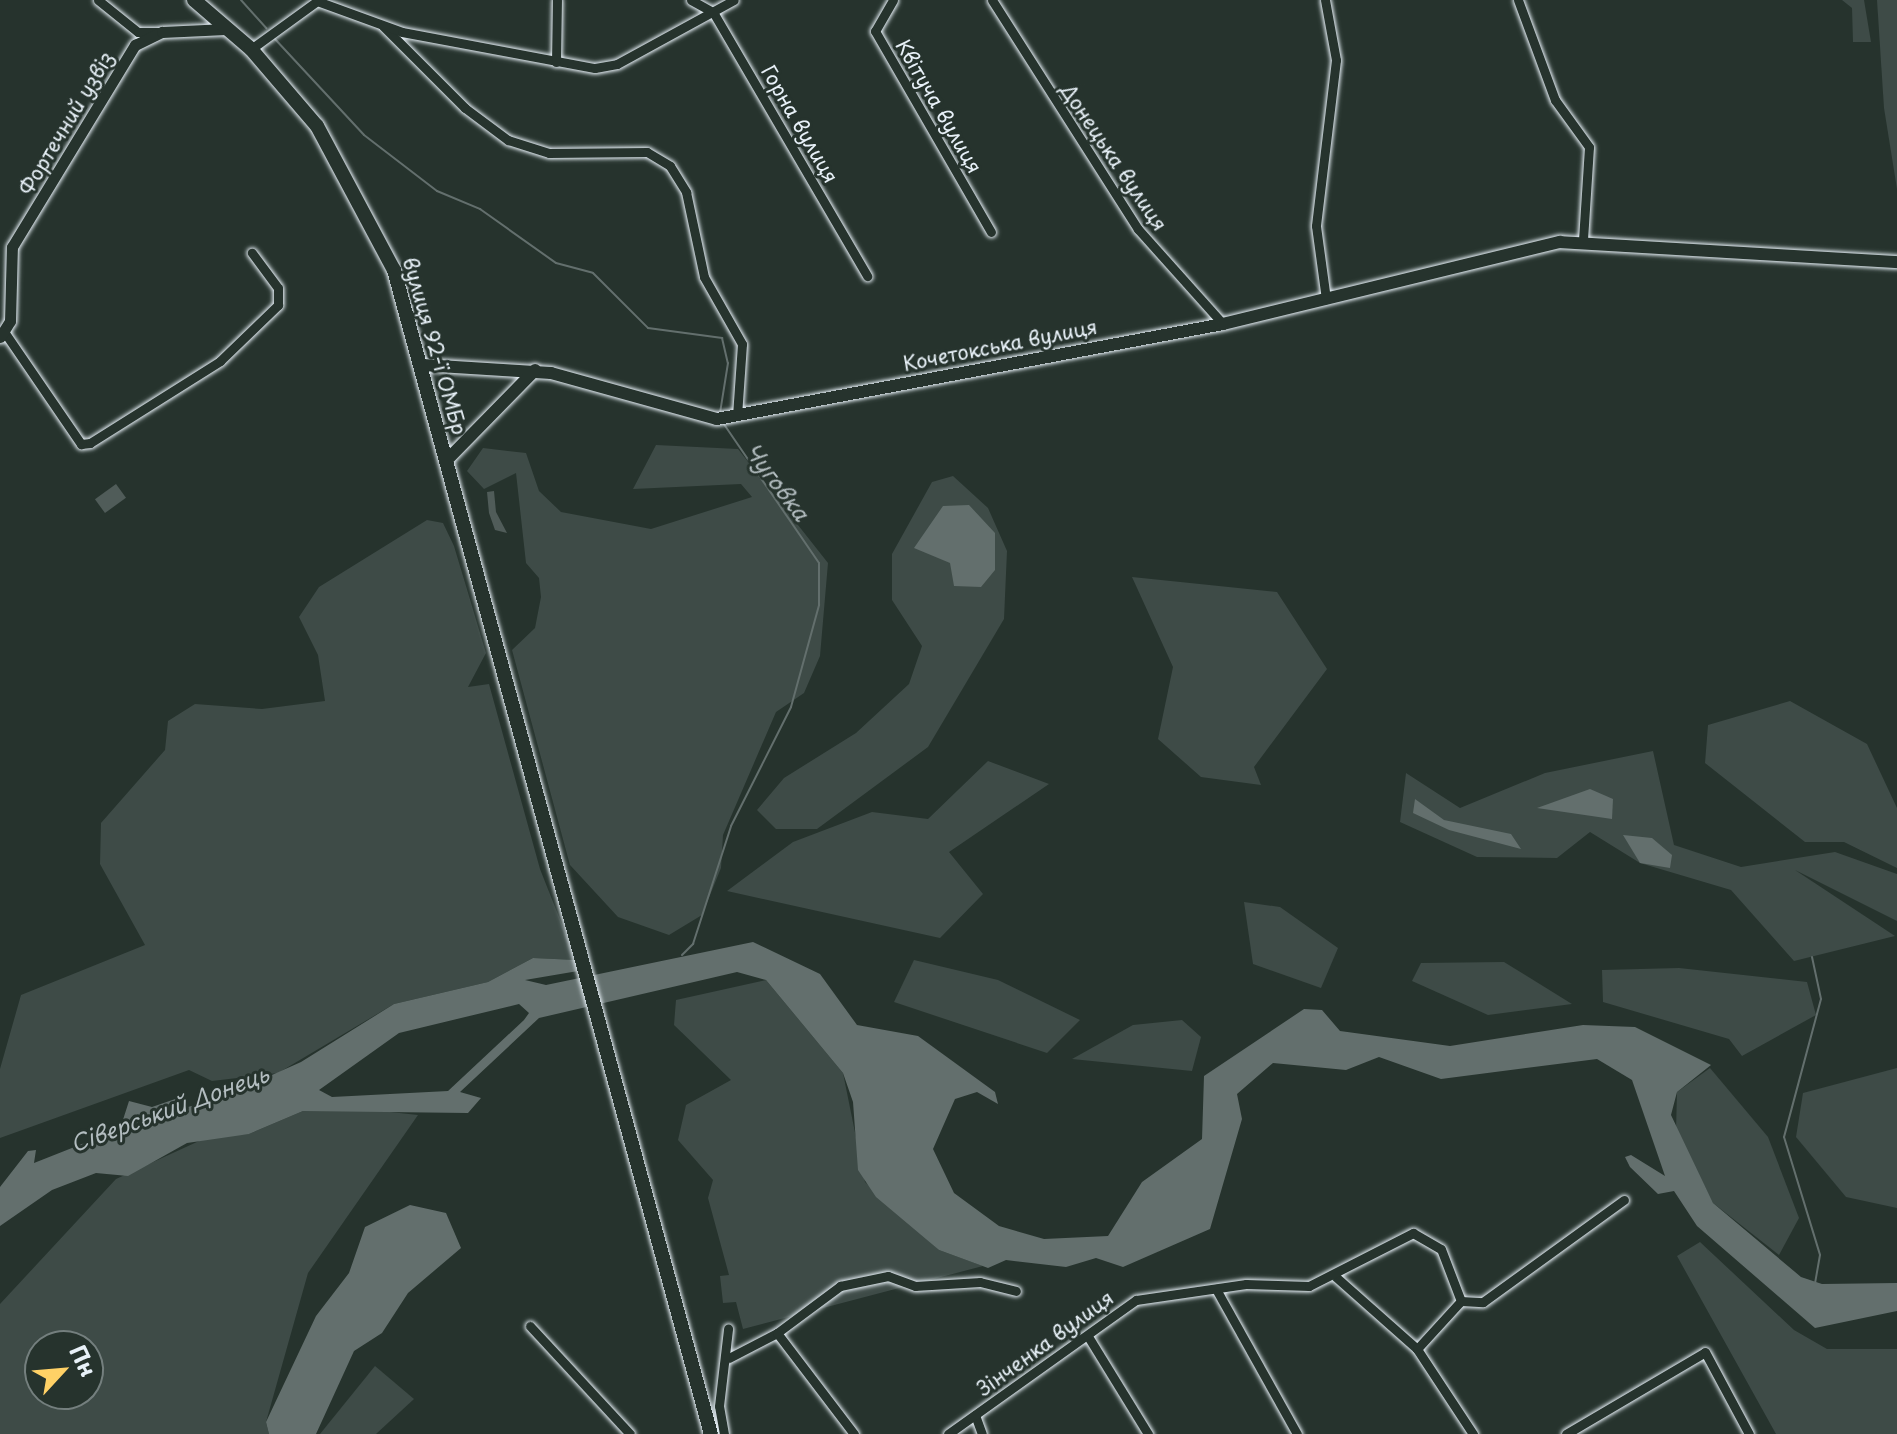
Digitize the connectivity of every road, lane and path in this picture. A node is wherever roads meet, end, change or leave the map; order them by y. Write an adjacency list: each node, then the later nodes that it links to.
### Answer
1 (98, 0): 14 (street)
2 (194, 0): 13 (highway, вулиця 92-ї ОМБр)
3 (557, 0): 16 (street)
4 (691, 0): 11 (street)
5 (734, 0): 11 (street)
6 (893, 0): 17 (street, Квітуча вулиця)
7 (992, 0): 23 (street, Донецька вулиця)
8 (1325, 0): 22 (street)
9 (1518, 0): 18 (street)
10 (305, 2): 12 (street); 15 (street)
11 (713, 12): 16 (street); 21 (street, Горна вулиця)
12 (383, 26): 16 (street); 27 (street)
13 (226, 29): 14 (street); 15 (highway, вулиця 92-ї ОМБр)
14 (162, 32): 24 (street, Фортечний узвіз)
15 (251, 49): 25 (highway, вулиця 92-ї ОМБр)
16 (556, 62)
17 (991, 232)
18 (1583, 240): 20 (main road, Кочетокська вулиця); 22 (main road, Кочетокська вулиця)
19 (252, 253): 24 (street)
20 (1897, 262)
21 (867, 276)
22 (1326, 299): 23 (main road, Кочетокська вулиця)
23 (1223, 324): 27 (main road, Кочетокська вулиця)
24 (2, 335)
25 (423, 365): 26 (main road, Кочетокська вулиця); 28 (highway, вулиця 92-ї ОМБр)
26 (535, 370): 27 (main road, Кочетокська вулиця); 28 (main road)
27 (726, 417)
28 (447, 460): 42 (highway, вулиця 92-ї ОМБр)
29 (1624, 1200): 33 (street)
30 (1336, 1277): 31 (street, Зінченка вулиця); 33 (street, Зінченка вулиця); 38 (street)
31 (1216, 1289): 37 (street, Зінченка вулиця); 48 (street)
32 (1016, 1291): 36 (street)
33 (1461, 1301): 38 (street)
34 (530, 1326): 41 (street)
35 (728, 1329): 39 (street)
36 (777, 1333): 39 (street); 44 (street)
37 (1089, 1338): 40 (street, Зінченка вулиця); 47 (street)
38 (1417, 1349): 49 (street)
39 (729, 1358): 43 (street)
40 (975, 1415): 45 (street, Зінченка вулиця); 46 (street)
41 (630, 1434)
42 (711, 1434)
43 (724, 1434)
44 (854, 1434)
45 (948, 1434)
46 (982, 1434)
47 (1148, 1434)
48 (1297, 1434)
49 (1473, 1434)
50 (1566, 1434): 51 (street)
51 (1749, 1434)

